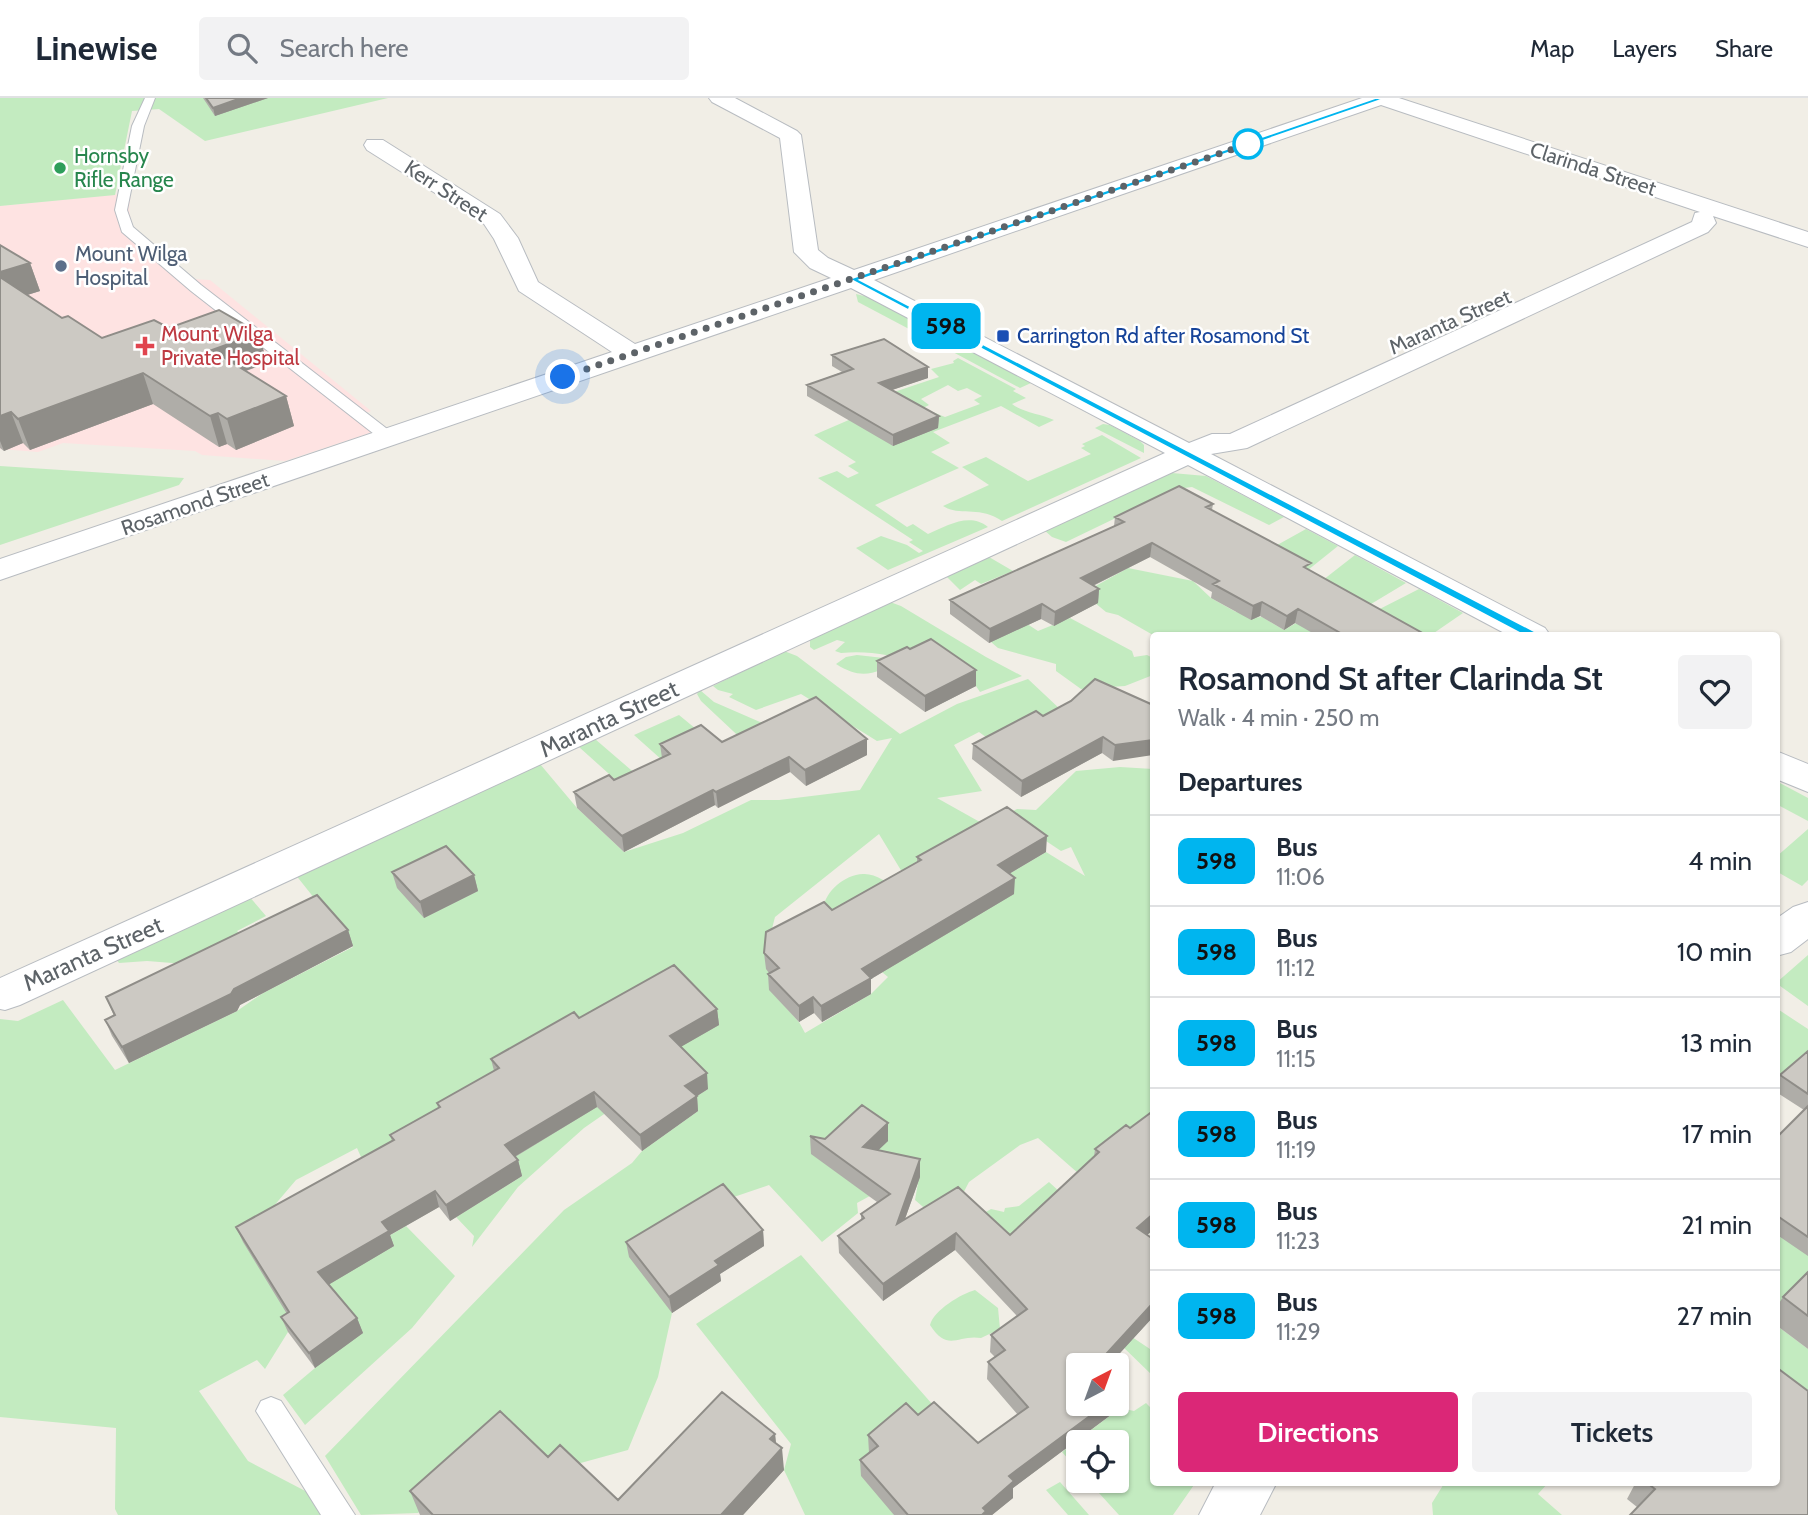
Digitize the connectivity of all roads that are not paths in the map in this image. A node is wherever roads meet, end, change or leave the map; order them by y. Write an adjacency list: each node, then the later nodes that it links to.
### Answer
1 (149, 98): 9 (lane)
2 (719, 98): 7 (street)
3 (1381, 98): 5 (street, Clarinda Street); 7 (street, Rosamond Street)
4 (375, 145): 8 (street, Kerr Street)
5 (1712, 214): 6 (street, Clarinda Street); 10 (street, Maranta Street)
6 (1808, 240)
7 (853, 279): 8 (street, Rosamond Street); 10 (street)
8 (631, 353): 9 (street, Rosamond Street)
9 (389, 438): 11 (street, Rosamond Street)
10 (1200, 448): 12 (street); 17 (street, Maranta Street)
11 (0, 570)
12 (1528, 632)
13 (1780, 765): 14 (street)
14 (1808, 780)
15 (1808, 917): 16 (street)
16 (1780, 938)
17 (5, 995)
18 (271, 1411): 20 (lane)
19 (1246, 1486): 21 (street)
20 (339, 1515)
21 (1227, 1515)

